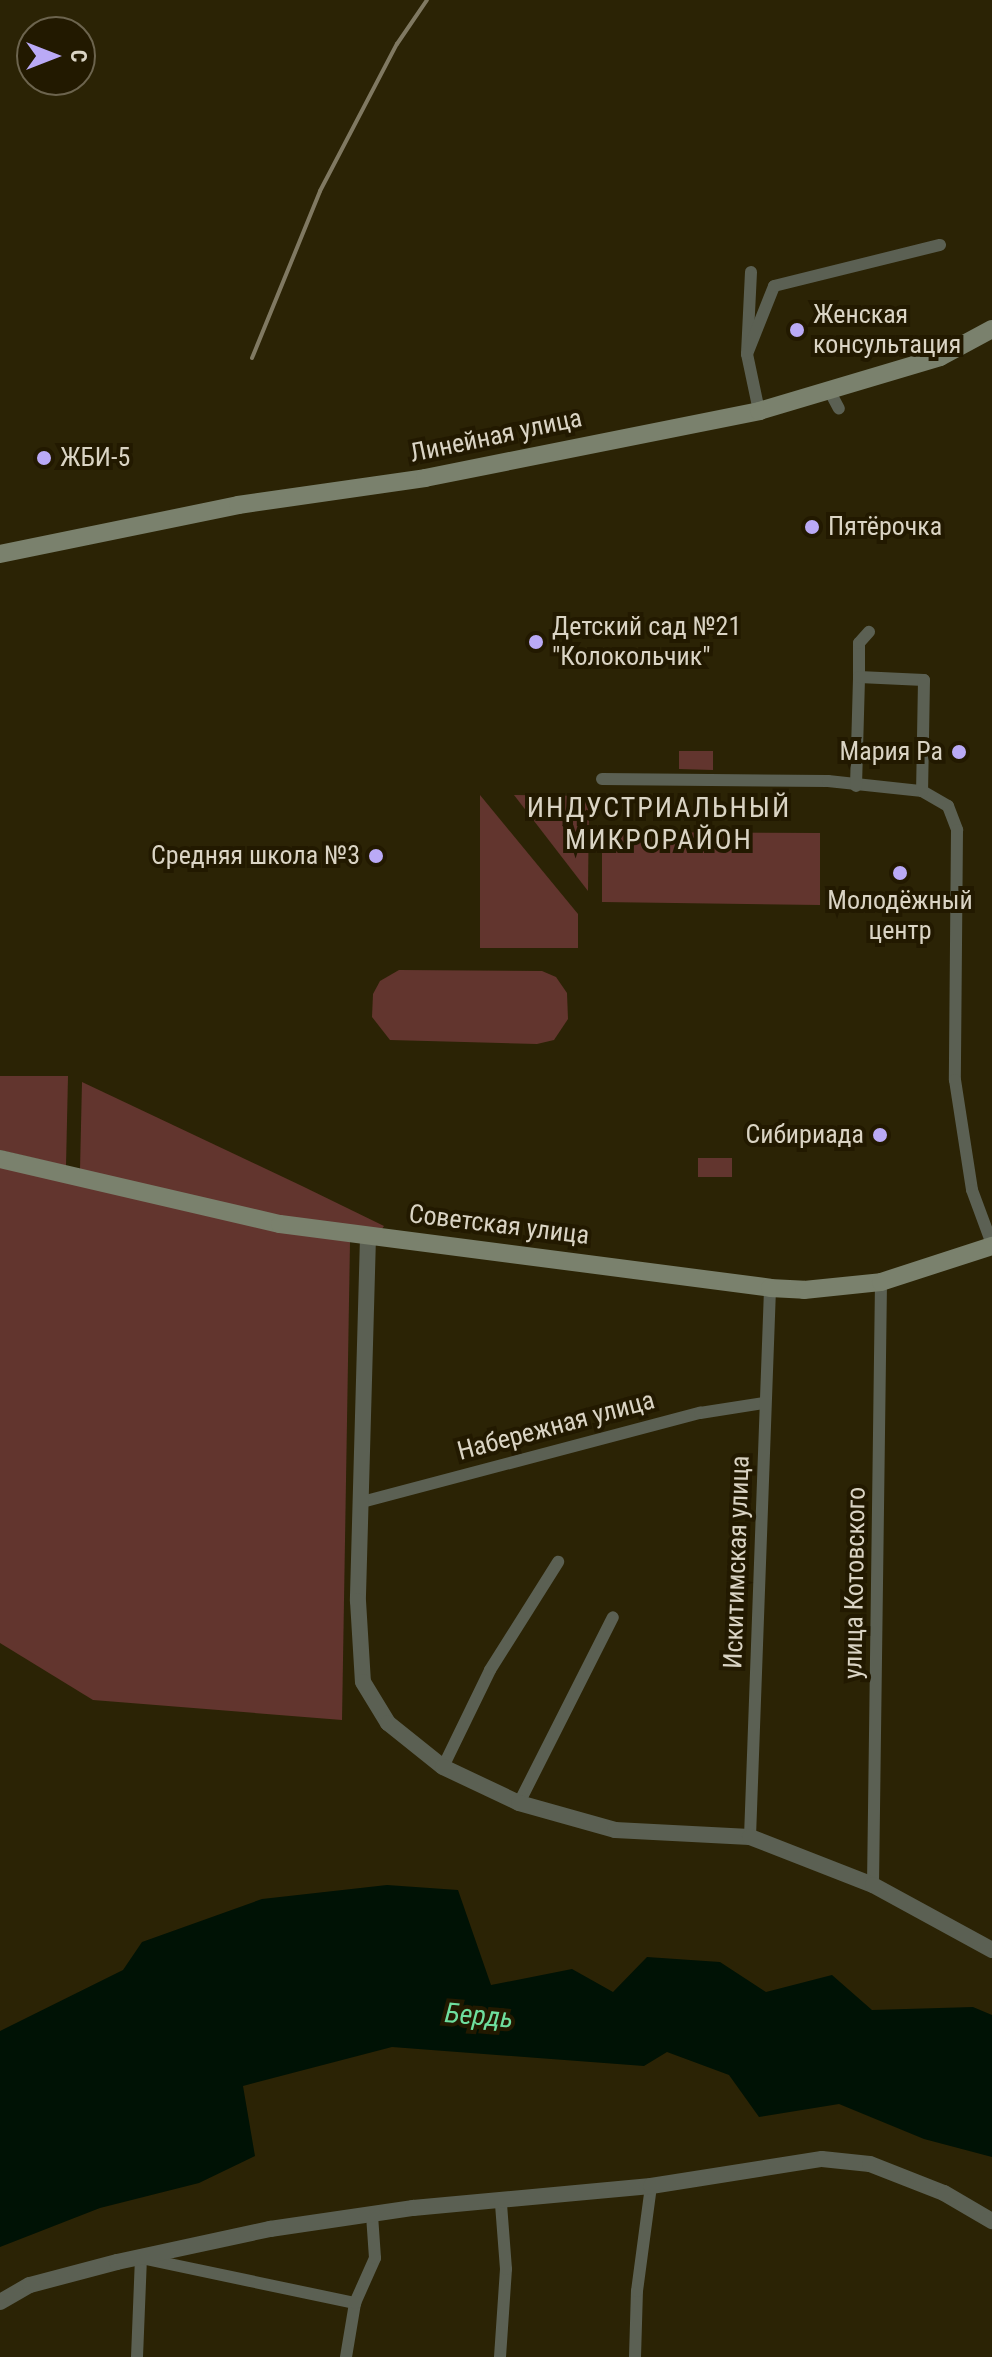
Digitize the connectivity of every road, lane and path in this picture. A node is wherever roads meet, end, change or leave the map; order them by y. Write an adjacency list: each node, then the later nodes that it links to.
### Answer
1 (940, 245): 4 (street)
2 (751, 272): 4 (street)
3 (992, 329): 5 (main road, Линейная улица)
4 (747, 354): 7 (street)
5 (829, 390): 6 (street); 7 (main road, Линейная улица)
6 (839, 409)
7 (759, 411): 8 (main road, Линейная улица)
8 (0, 554)
9 (869, 632): 10 (street)
10 (859, 677): 12 (street); 13 (street)
11 (602, 779): 12 (street)
12 (856, 786): 13 (street)
13 (922, 791): 16 (street)
14 (0, 1159): 15 (main road, Советская улица)
15 (368, 1237): 18 (main road, Советская улица); 20 (street)
16 (992, 1245): 17 (main road, Советская улица)
17 (881, 1282): 18 (main road, Советская улица); 26 (street, улица Котовского)
18 (770, 1288): 19 (street, Искитимская улица)
19 (764, 1403): 20 (street, Набережная улица); 25 (street, Искитимская улица)
20 (362, 1502): 23 (street)
21 (558, 1562): 23 (street)
22 (613, 1617): 24 (street)
23 (443, 1767): 24 (street)
24 (519, 1803): 25 (street)
25 (750, 1837): 26 (street)
26 (873, 1885): 27 (street)
27 (992, 1950)
28 (651, 2186): 29 (street); 31 (street); 38 (street)
29 (501, 2204): 30 (street); 37 (street)
30 (372, 2215): 32 (street); 34 (street)
31 (992, 2221)
32 (141, 2258): 33 (street); 34 (street); 35 (street)
33 (0, 2302)
34 (355, 2303): 36 (street)
35 (137, 2357)
36 (346, 2357)
37 (500, 2357)
38 (635, 2357)

